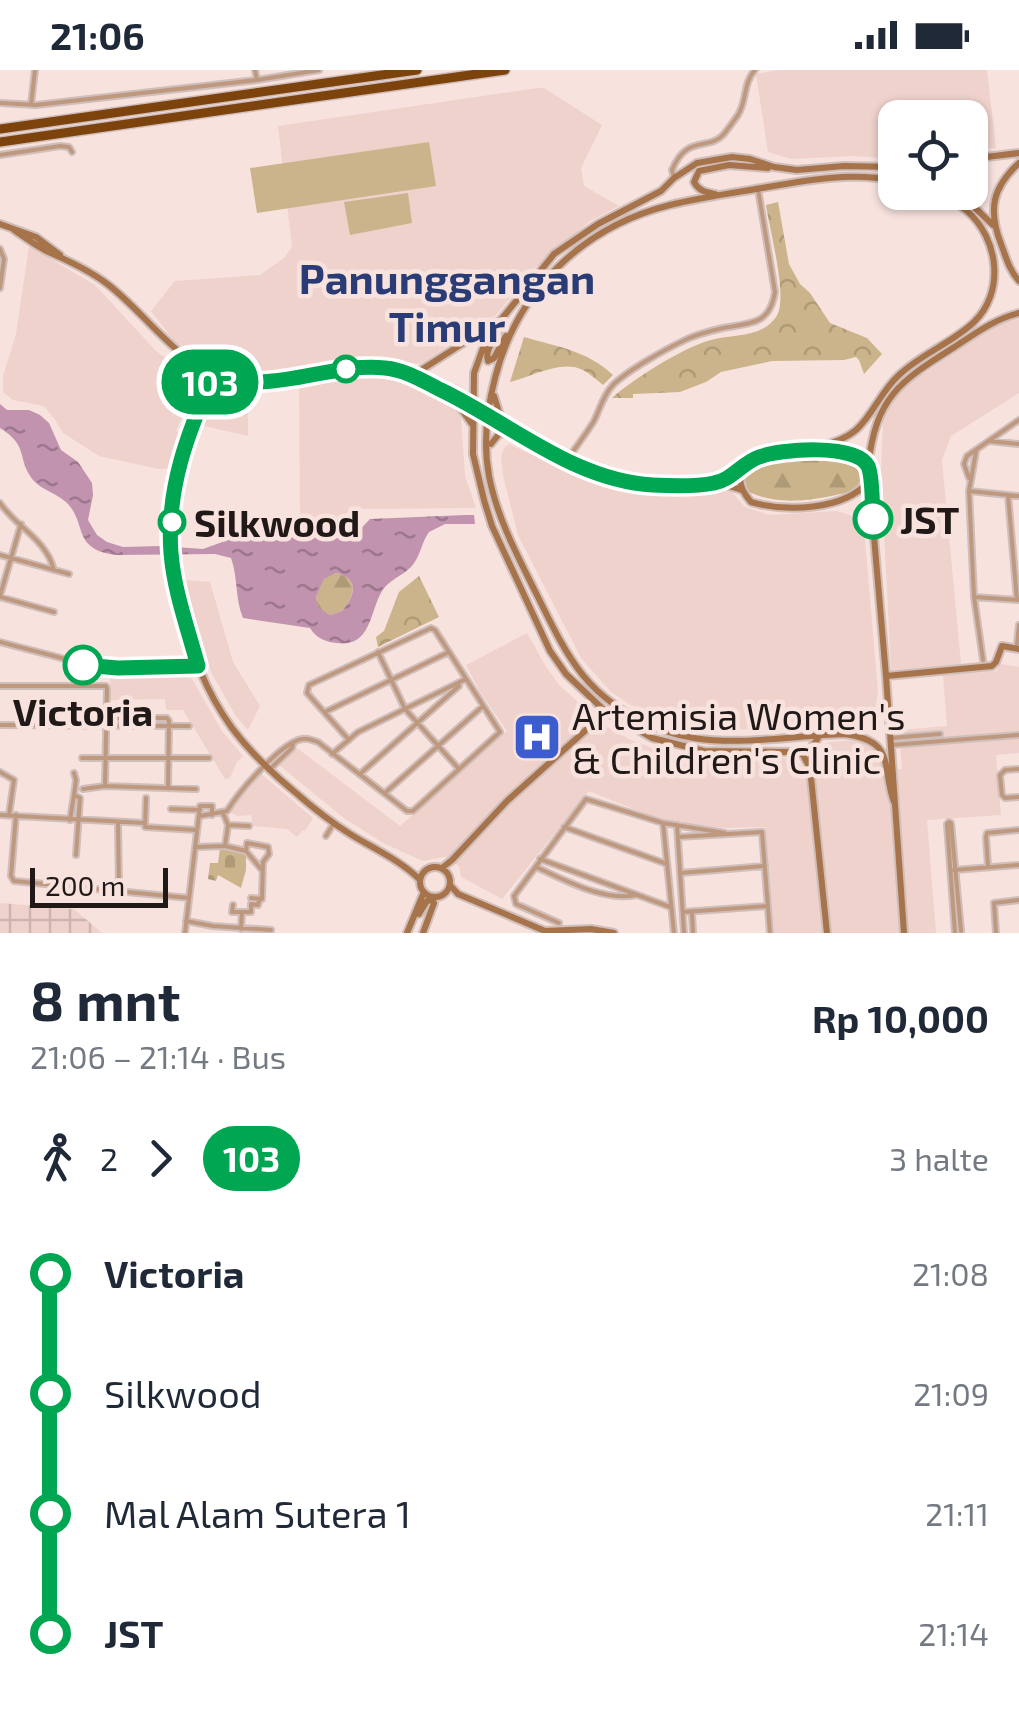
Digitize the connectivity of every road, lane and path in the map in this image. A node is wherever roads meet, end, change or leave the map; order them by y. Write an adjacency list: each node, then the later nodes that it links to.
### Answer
1 (35, 70): 10 (street)
2 (256, 70): 8 (street)
3 (319, 70): 7 (street)
4 (417, 70): 11 (highway)
5 (504, 70): 12 (highway)
6 (755, 70): 20 (street)
7 (308, 71): 8 (street)
8 (257, 80): 10 (street)
9 (0, 103): 10 (street)
10 (31, 104)
11 (0, 129)
12 (0, 142)
13 (72, 152): 15 (street)
14 (1019, 153): 16 (main road)
15 (0, 156)
16 (988, 157)
17 (1019, 163): 27 (main road)
18 (878, 167): 19 (main road)
19 (774, 168): 20 (main road); 23 (main road)
20 (674, 178): 33 (main road)
21 (878, 179): 22 (main road)
22 (758, 189): 23 (main road); 49 (street)
23 (721, 195): 34 (main road)
24 (965, 210): 47 (main road)
25 (977, 210): 27 (main road)
26 (0, 224): 36 (main road)
27 (994, 226): 30 (main road)
28 (0, 249): 29 (street)
29 (2, 268): 31 (street)
30 (1019, 280)
31 (0, 288)
32 (1019, 313): 50 (main road)
33 (506, 314): 34 (main road); 35 (main road); 39 (main road)
34 (516, 321): 37 (main road)
35 (407, 373): 36 (main road); 38 (main road)
36 (214, 374): 74 (main road)
37 (492, 390): 40 (main road); 42 (main road)
38 (452, 394): 39 (main road); 43 (main road)
39 (474, 406): 40 (main road); 43 (main road)
40 (488, 414): 42 (main road); 48 (main road)
41 (1019, 420): 45 (street)
42 (503, 423): 44 (main road)
43 (473, 425): 82 (main road)
44 (515, 431): 48 (main road); 49 (main road)
45 (989, 441): 46 (street); 55 (street)
46 (1019, 444)
47 (814, 449): 50 (main road); 54 (main road)
48 (488, 455): 91 (main road)
49 (568, 460): 53 (main road)
50 (868, 467): 52 (main road)
51 (726, 480): 53 (main road)
52 (870, 480): 54 (main road); 75 (main road)
53 (714, 483): 54 (main road)
54 (742, 490)
55 (968, 491): 56 (street); 65 (street)
56 (1008, 495): 57 (street); 66 (street)
57 (1019, 496)
58 (2, 508): 59 (street)
59 (21, 524): 61 (street); 62 (street)
60 (0, 555): 61 (street)
61 (11, 558): 62 (street); 64 (street)
62 (54, 570): 63 (street)
63 (69, 574)
64 (0, 596): 67 (street)
65 (974, 597): 66 (street); 73 (street)
66 (1018, 600)
67 (54, 612)
68 (1019, 625): 70 (street)
69 (0, 642): 74 (street)
70 (1018, 647): 75 (main road)
71 (378, 652): 72 (street); 77 (street); 81 (street)
72 (449, 652): 76 (street); 77 (street)
73 (982, 660)
74 (198, 666): 100 (main road)
75 (886, 676): 93 (main road)
76 (466, 679): 79 (street); 80 (street); 84 (street)
77 (391, 680): 80 (street); 81 (street)
78 (0, 686): 83 (street)
79 (484, 706): 94 (street); 101 (street)
80 (405, 709): 84 (street); 92 (street)
81 (325, 712): 92 (street)
82 (606, 712): 102 (main road); 142 (main road)
83 (106, 718): 86 (street); 87 (street)
84 (416, 722): 94 (street); 106 (street)
85 (0, 725): 86 (street)
86 (106, 726): 87 (street); 97 (street)
87 (169, 726): 88 (street); 98 (street)
88 (189, 726)
89 (940, 734): 93 (street)
90 (1019, 735): 93 (street)
91 (820, 736): 102 (main road); 115 (main road)
92 (348, 740): 95 (street)
93 (891, 741): 115 (main road)
94 (438, 746): 101 (street); 111 (street)
95 (332, 754): 100 (street); 106 (street)
96 (82, 758): 97 (street)
97 (106, 758): 98 (street); 107 (street)
98 (169, 758): 99 (street); 109 (street)
99 (208, 758)
100 (268, 767): 118 (street); 126 (main road)
101 (459, 768): 111 (street)
102 (810, 768): 187 (main road)
103 (1019, 769): 113 (street)
104 (0, 772): 120 (street)
105 (74, 773): 112 (street)
106 (360, 774): 111 (street)
107 (105, 786): 108 (street); 109 (street)
108 (83, 788)
109 (168, 788): 110 (street)
110 (196, 789)
111 (385, 794)
112 (74, 795): 122 (street); 123 (street)
113 (1019, 797)
114 (146, 798): 125 (street)
115 (894, 802): 188 (main road)
116 (171, 809): 117 (street)
117 (200, 813): 121 (street); 121 (street); 132 (street)
118 (223, 813): 121 (street); 128 (street)
119 (0, 815): 120 (street)
120 (12, 815): 122 (street); 157 (street)
121 (212, 815)
122 (70, 820): 123 (street)
123 (78, 820): 124 (street); 140 (street)
124 (118, 823): 125 (street); 157 (street)
125 (145, 823): 132 (street)
126 (334, 823): 135 (street); 149 (main road)
127 (664, 823): 129 (street); 131 (street); 143 (street)
128 (228, 825): 130 (street); 137 (street)
129 (677, 825): 134 (street); 136 (street)
130 (249, 826)
131 (564, 826): 141 (street); 143 (street)
132 (198, 830): 138 (street)
133 (1019, 830): 147 (street)
134 (725, 833): 136 (street); 146 (street)
135 (326, 836)
136 (678, 837): 152 (street)
137 (225, 846): 138 (street); 139 (street)
138 (195, 848): 163 (street)
139 (246, 851): 153 (street); 153 (street)
140 (76, 854)
141 (540, 859): 145 (street); 162 (street)
142 (452, 860): 148 (main road); 154 (main road)
143 (667, 864): 160 (street)
144 (1019, 865): 147 (street)
145 (534, 866): 162 (street); 175 (street)
146 (765, 866): 152 (street); 169 (street)
147 (988, 867): 150 (street)
148 (442, 868): 151 (main road); 154 (main road)
149 (409, 869): 151 (main road); 155 (main road)
150 (953, 870): 150 (street); 189 (street)
151 (424, 871): 155 (main road)
152 (680, 872): 158 (street)
153 (262, 873): 165 (street)
154 (449, 874): 156 (main road)
155 (420, 880): 159 (main road)
156 (450, 885): 161 (main road); 166 (main road)
157 (119, 890): 163 (street)
158 (682, 891): 160 (street); 172 (street)
159 (424, 892): 166 (main road); 178 (main road)
160 (669, 892): 170 (street)
161 (458, 894): 166 (main road); 182 (main road)
162 (636, 895): 170 (street)
163 (190, 898): 174 (street)
164 (251, 898): 165 (street)
165 (259, 898): 171 (street)
166 (438, 898): 178 (main road); 181 (main road)
167 (1019, 900): 190 (street)
168 (233, 905): 171 (street)
169 (768, 906): 173 (street); 186 (street)
170 (670, 907): 183 (street)
171 (242, 912): 176 (street)
172 (683, 912): 173 (street); 184 (street)
173 (692, 912): 185 (street)
174 (186, 921): 176 (street); 180 (street)
175 (560, 923)
176 (242, 929): 179 (street)
177 (271, 930): 179 (street)
178 (408, 930)
179 (249, 931)
180 (185, 933)
181 (423, 933)
182 (614, 933)
183 (674, 933)
184 (684, 933)
185 (693, 933)
186 (770, 933)
187 (826, 933)
188 (904, 933)
189 (959, 933)
190 (996, 933)

